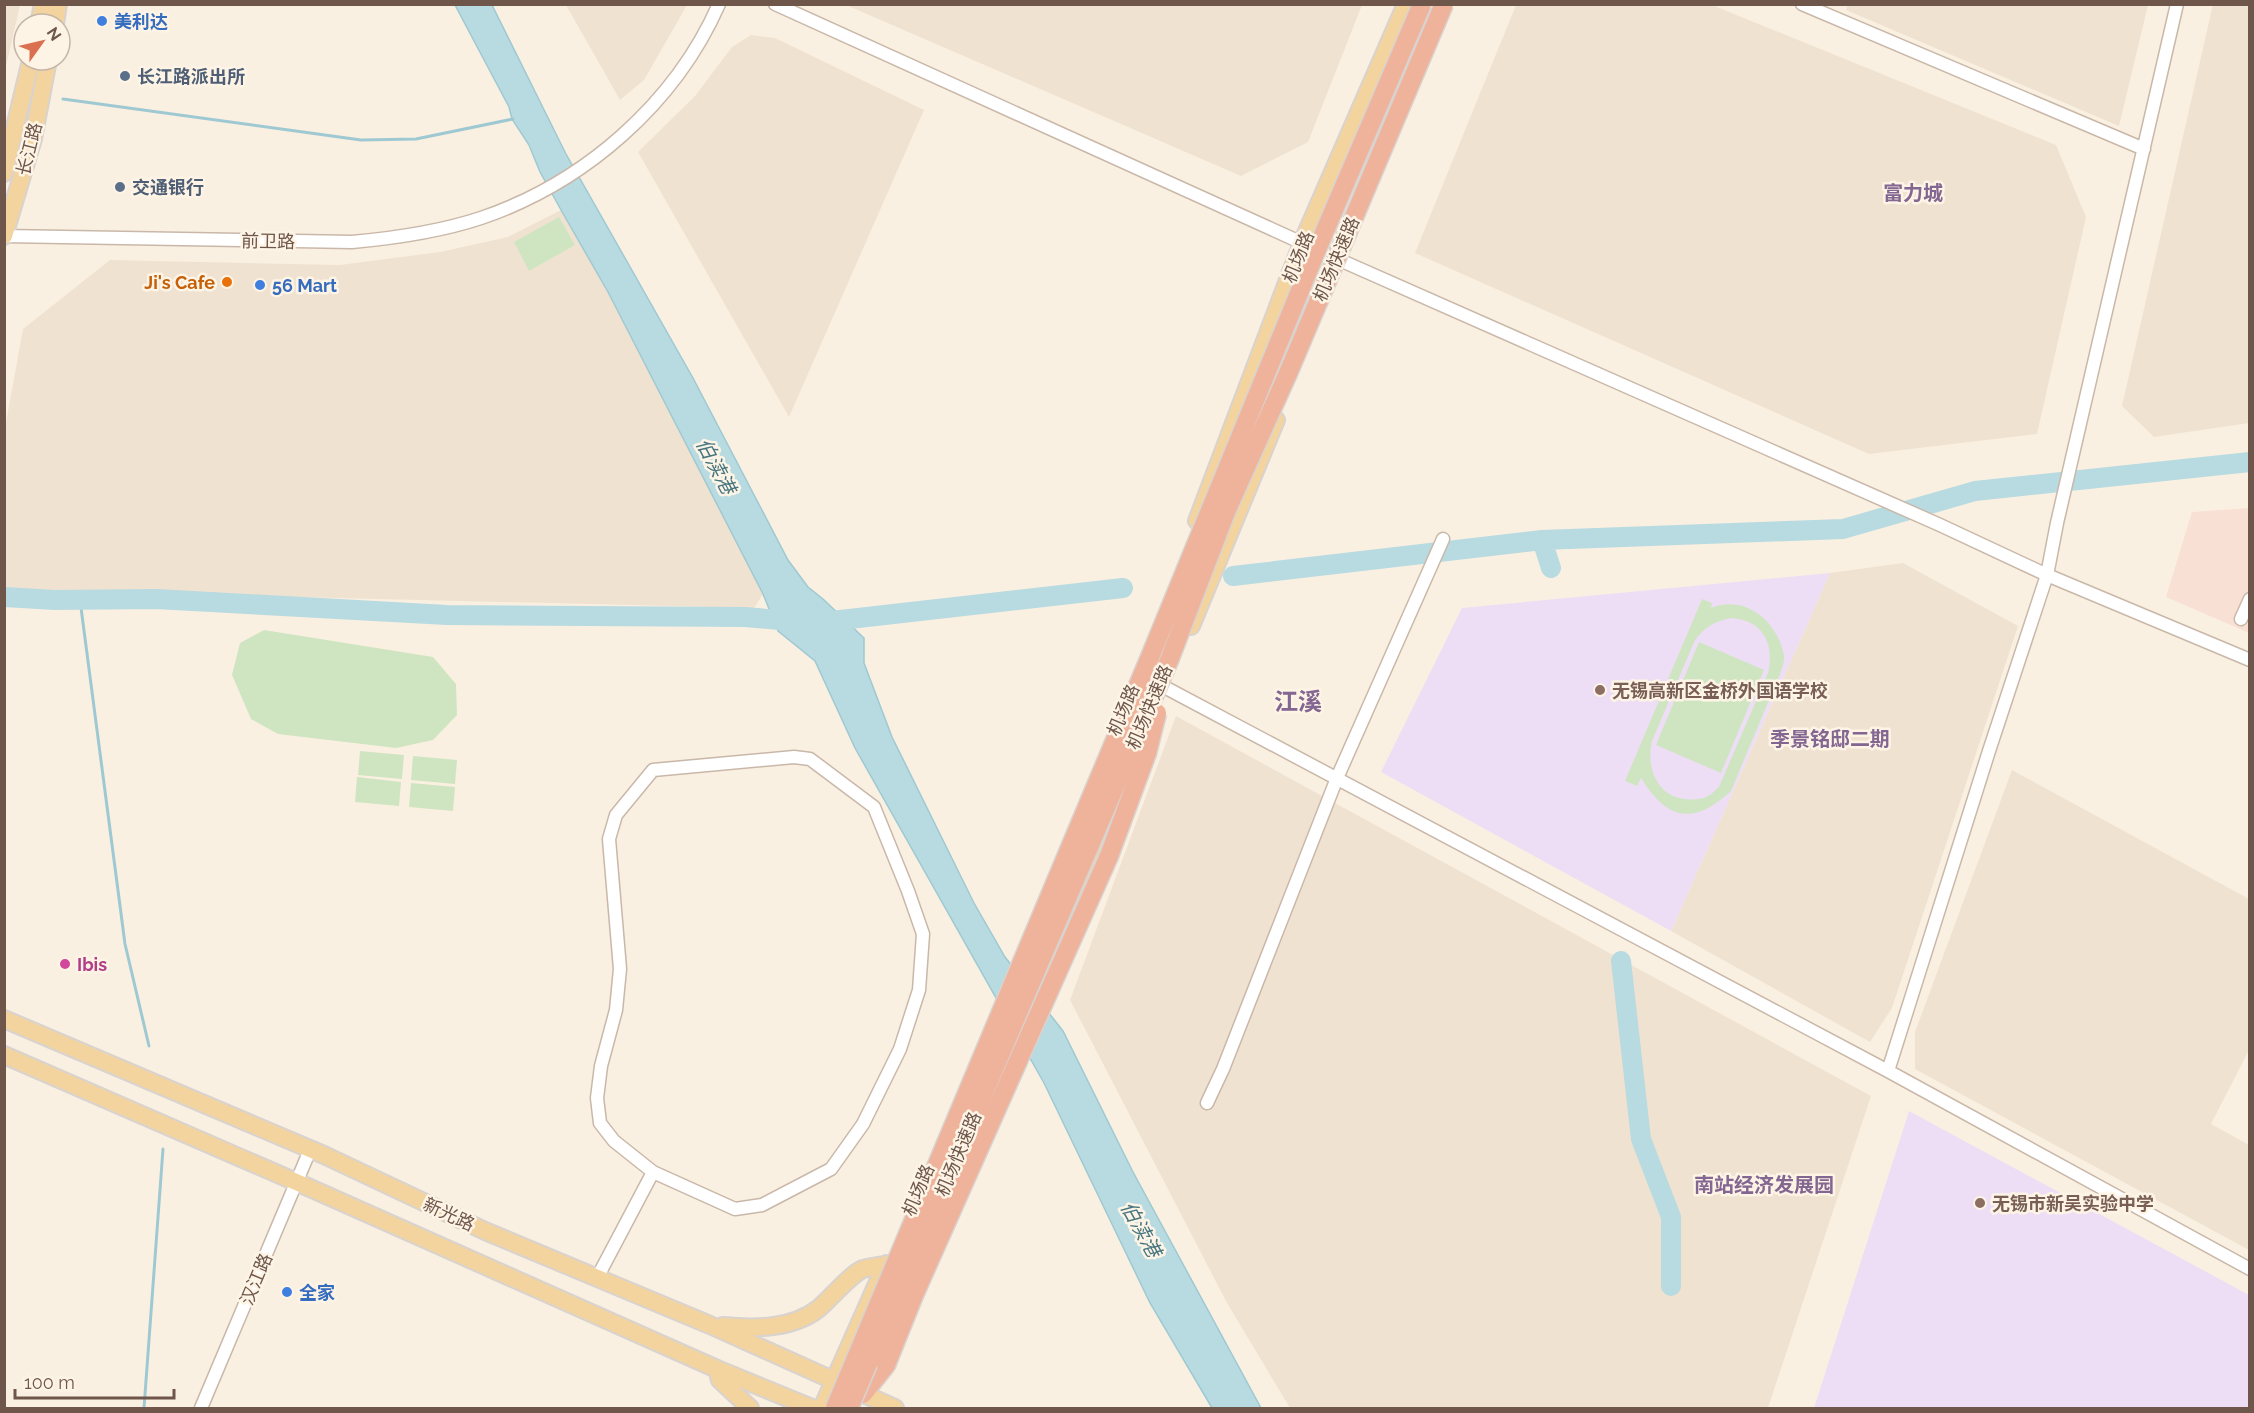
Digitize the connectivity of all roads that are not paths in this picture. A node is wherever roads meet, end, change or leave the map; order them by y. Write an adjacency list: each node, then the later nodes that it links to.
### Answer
1 (719, 4): 13 (street, 前卫路)
2 (775, 4): 14 (street)
3 (1406, 4): 14 (main road, 机场路)
4 (1422, 4): 43 (highway, 机场快速路, bridge)
5 (1444, 4): 20 (highway, 机场快速路, bridge)
6 (1453, 4): 15 (main road, 机场路)
7 (1802, 4): 11 (street)
8 (2176, 4): 11 (street)
9 (28, 72): 12 (main road, 长江路)
10 (46, 72): 13 (main road, 长江路)
11 (2144, 149): 17 (street)
12 (4, 173)
13 (4, 236)
14 (1302, 243): 15 (street); 22 (main road, 机场路)
15 (1342, 261): 17 (street); 23 (main road, 机场路)
16 (1443, 539): 24 (street)
17 (2047, 575): 21 (street); 27 (street)
18 (2250, 599): 19 (street)
19 (2241, 619)
20 (1170, 658): 38 (highway, bridge); 44 (highway, 机场快速路, bridge)
21 (2250, 660)
22 (1139, 673): 23 (street); 32 (main road, 机场路)
23 (1166, 687): 24 (street); 38 (main road, 机场路)
24 (1337, 778): 27 (street); 28 (street)
25 (4, 1019): 29 (main road, 新光路)
26 (4, 1055): 31 (main road, 新光路)
27 (1888, 1071): 33 (street)
28 (1207, 1103)
29 (310, 1150): 31 (street, 汉江路); 34 (main road, 新光路)
30 (653, 1172): 30 (street); 34 (street)
31 (297, 1182): 36 (main road, 新光路); 39 (street, 汉江路)
32 (886, 1265): 35 (main road); 37 (main road, 机场路)
33 (2250, 1269)
34 (597, 1278): 35 (main road, 新光路)
35 (710, 1325): 37 (main road, 新光路)
36 (717, 1369): 40 (main road); 41 (main road, 新光路)
37 (834, 1382): 38 (main road, 新光路); 42 (main road, 机场路)
38 (860, 1401): 45 (main road, 新光路)
39 (201, 1408)
40 (750, 1408)
41 (812, 1408)
42 (822, 1408)
43 (835, 1408)
44 (849, 1408)
45 (895, 1408)

